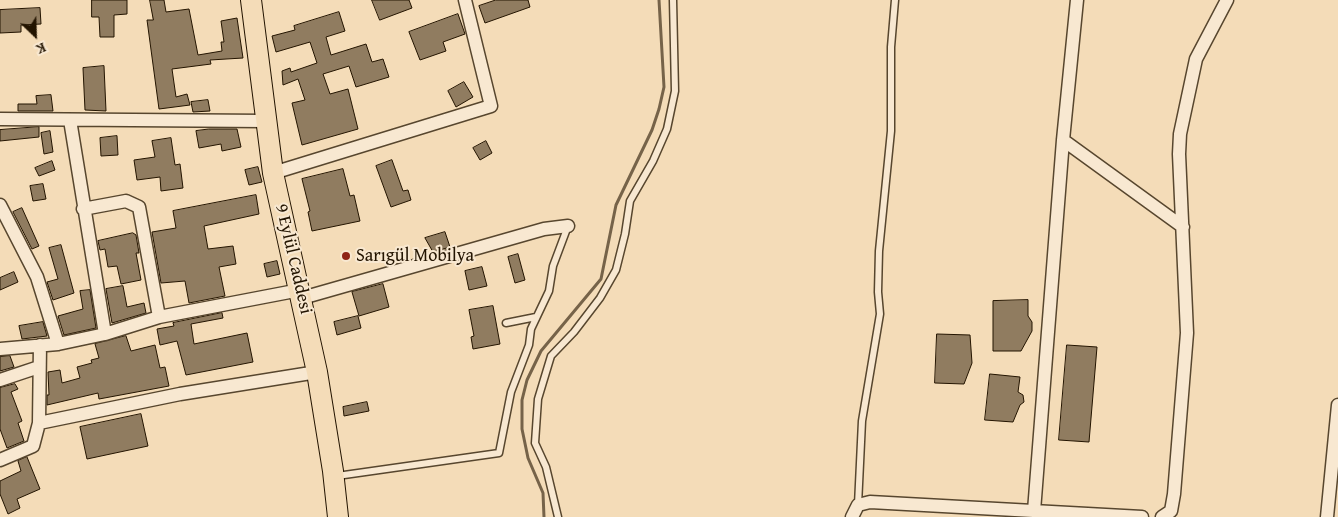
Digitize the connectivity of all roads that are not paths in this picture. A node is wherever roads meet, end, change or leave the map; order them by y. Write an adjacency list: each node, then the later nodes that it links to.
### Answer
1 (251, 0): 9 (main road, 9 Eylül Caddesi)
2 (465, 0): 11 (street)
3 (673, 0): 34 (lane)
4 (895, 0): 31 (lane)
5 (1077, 0): 10 (street)
6 (1227, 0): 15 (street)
7 (0, 119): 8 (street)
8 (70, 120): 9 (street); 13 (street)
9 (265, 121): 11 (main road, 9 Eylül Caddesi)
10 (1063, 140): 15 (street); 32 (street)
11 (273, 173): 16 (main road, 9 Eylül Caddesi)
12 (0, 205): 21 (street)
13 (83, 209): 17 (street); 20 (street)
14 (568, 226): 16 (street); 18 (lane)
15 (1183, 227): 37 (street)
16 (301, 294): 17 (street); 25 (main road, 9 Eylül Caddesi)
17 (159, 317): 20 (street)
18 (536, 317): 19 (lane); 30 (lane)
19 (506, 323)
20 (104, 334): 21 (street)
21 (58, 344): 22 (street)
22 (40, 345): 23 (street); 24 (street)
23 (0, 349)
24 (39, 367): 26 (street); 28 (street)
25 (317, 372): 28 (street); 30 (main road, 9 Eylül Caddesi)
26 (0, 380)
27 (1338, 404): 38 (street)
28 (39, 423): 29 (street)
29 (0, 460)
30 (334, 477): 33 (main road, 9 Eylül Caddesi)
31 (858, 505): 32 (street); 35 (street)
32 (1034, 511): 36 (street)
33 (338, 517)
34 (558, 517)
35 (852, 517)
36 (1142, 517)
37 (1162, 517)
38 (1327, 517)

